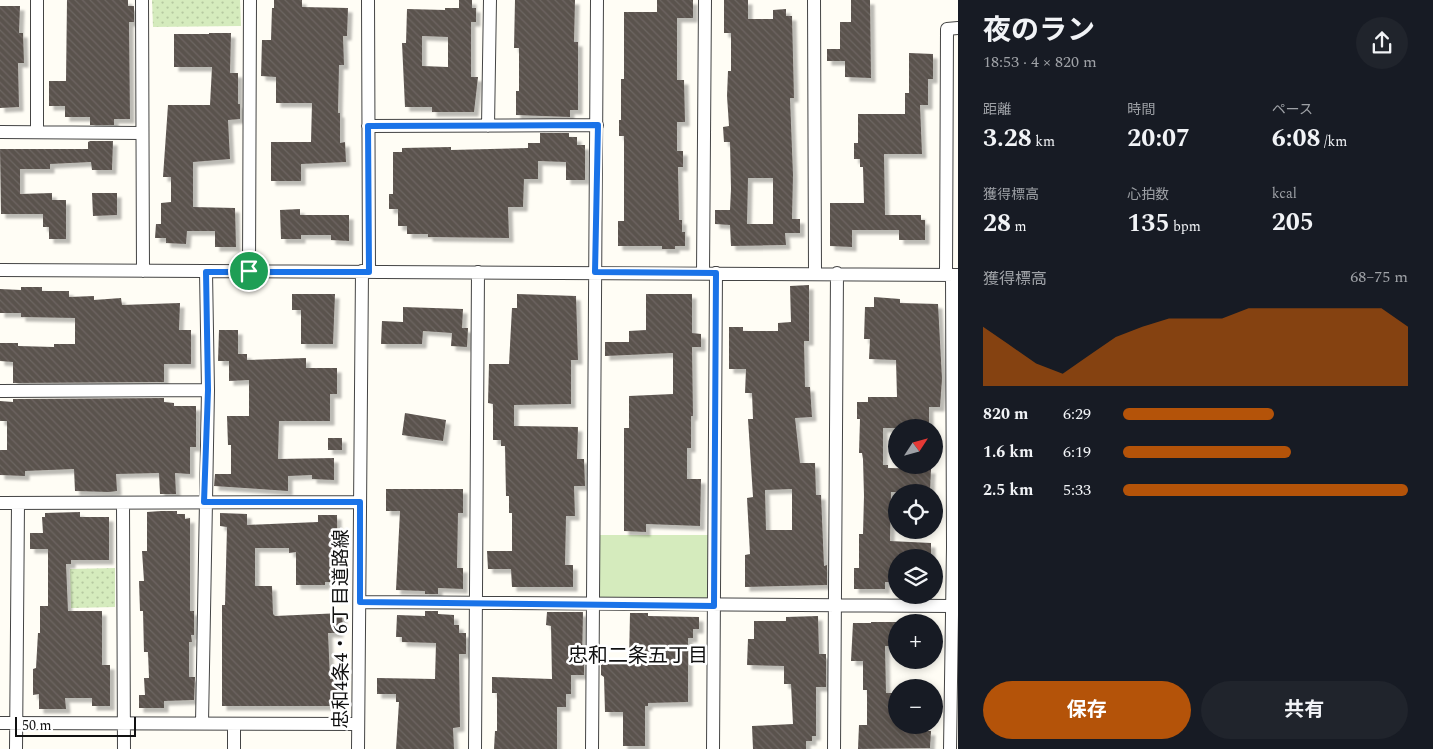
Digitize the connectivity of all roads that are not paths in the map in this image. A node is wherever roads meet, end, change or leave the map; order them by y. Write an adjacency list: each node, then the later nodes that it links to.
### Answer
1 (37, 0): 14 (street)
2 (142, 0): 15 (street)
3 (250, 0): 18 (street)
4 (368, 0): 11 (street, 忠和4条4・6丁目道路線)
5 (490, 0): 12 (street)
6 (597, 0): 10 (street)
7 (705, 0): 23 (street)
8 (814, 0): 24 (street)
9 (958, 28): 26 (street)
10 (598, 125): 12 (street); 22 (street)
11 (368, 126): 12 (street); 19 (street, 忠和4条4・6丁目道路線)
12 (488, 126)
13 (0, 132): 14 (street)
14 (36, 132): 15 (street)
15 (142, 133): 17 (street)
16 (0, 270): 17 (street)
17 (143, 270): 20 (street)
18 (249, 271): 19 (street); 20 (street)
19 (366, 271): 21 (street); 30 (street, 忠和4条4・6丁目道路線)
20 (206, 272): 27 (street)
21 (478, 272): 22 (street); 36 (street)
22 (595, 272): 23 (street); 37 (street)
23 (710, 273): 24 (street); 38 (street)
24 (815, 273): 25 (street)
25 (837, 273): 26 (street); 40 (street)
26 (952, 275): 34 (street)
27 (208, 390): 28 (street); 29 (street)
28 (0, 391)
29 (204, 502): 30 (street); 33 (street); 44 (street)
30 (360, 502): 35 (street, 忠和4条4・6丁目道路線)
31 (0, 503): 32 (street)
32 (18, 504): 33 (street); 42 (street)
33 (123, 504): 43 (street)
34 (956, 548): 39 (street)
35 (360, 602): 36 (street); 46 (street, 忠和4条4・6丁目道路線)
36 (477, 603): 37 (street); 52 (street)
37 (593, 605): 38 (street); 53 (street)
38 (714, 606): 40 (street); 54 (street)
39 (951, 606): 40 (street); 47 (street)
40 (835, 607): 55 (street)
41 (0, 723): 42 (street)
42 (16, 723): 43 (street); 48 (street)
43 (124, 723): 44 (street); 49 (street)
44 (202, 723): 45 (street)
45 (234, 724): 46 (street); 50 (street)
46 (358, 724): 51 (street, 忠和4条4・6丁目道路線)
47 (952, 741)
48 (16, 749)
49 (124, 749)
50 (234, 749)
51 (358, 749)
52 (475, 749)
53 (592, 749)
54 (713, 749)
55 (834, 749)

